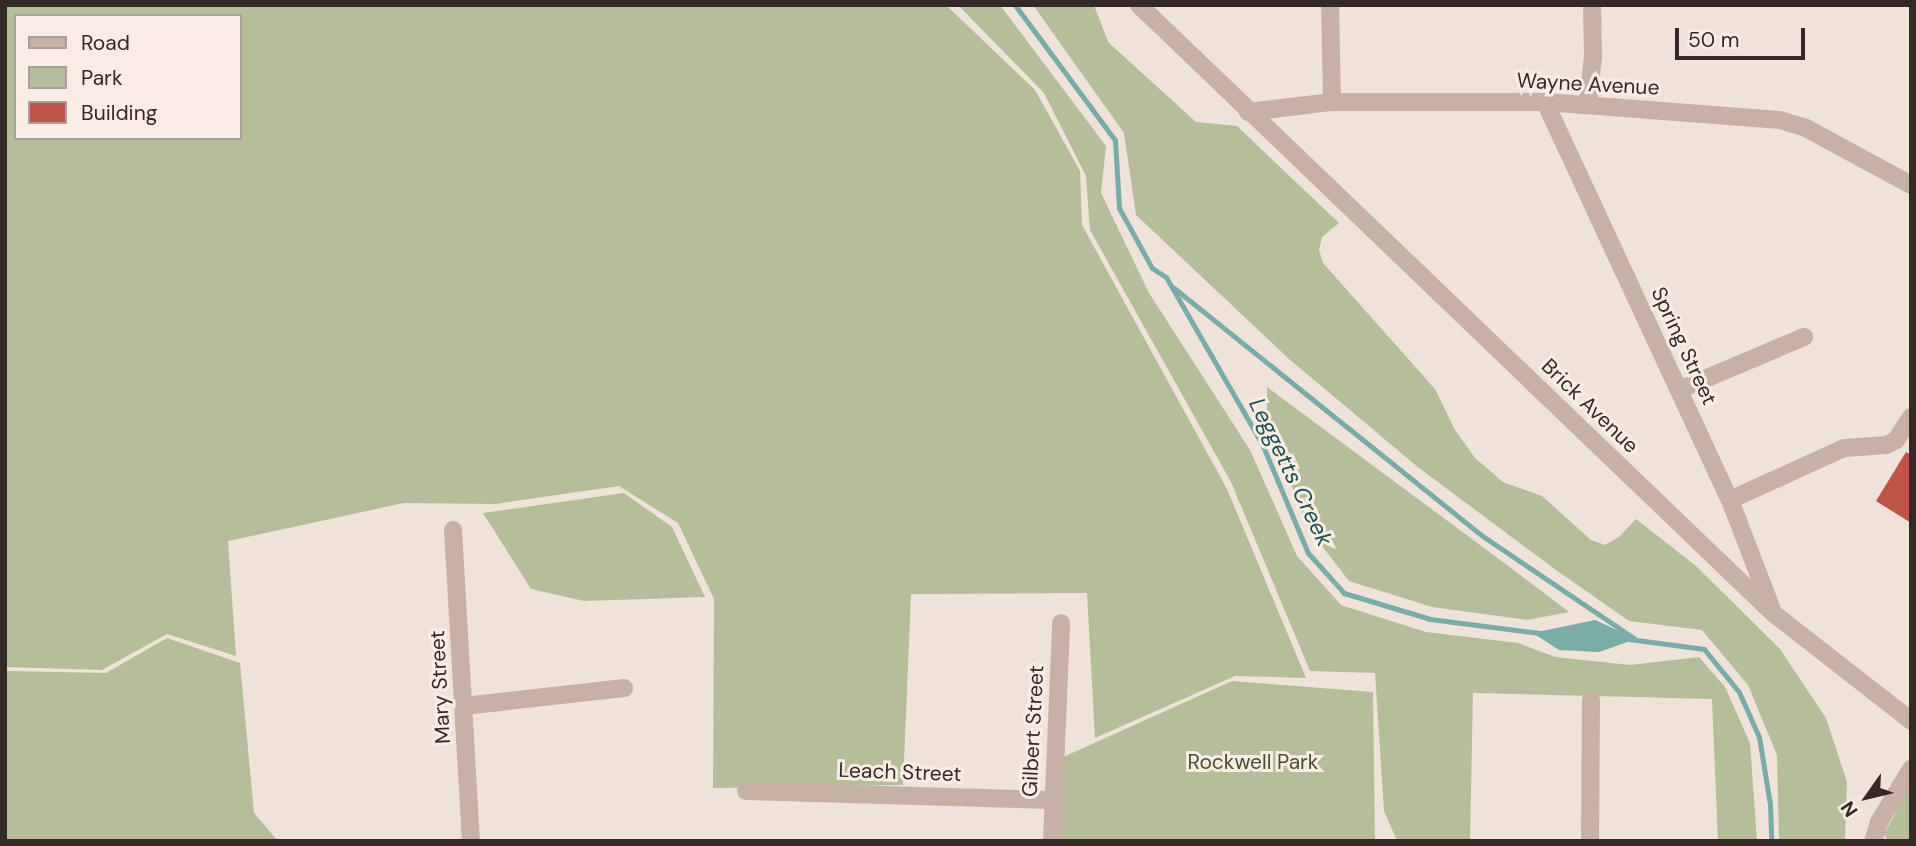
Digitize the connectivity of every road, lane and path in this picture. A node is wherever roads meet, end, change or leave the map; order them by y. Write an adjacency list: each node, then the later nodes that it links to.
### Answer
1 (1139, 5): 7 (street, Brick Avenue)
2 (1329, 5): 4 (street)
3 (1592, 5): 6 (street)
4 (1332, 102): 5 (street, Wayne Avenue); 7 (street, Wayne Avenue)
5 (1545, 102): 6 (street, Wayne Avenue); 10 (street, Spring Street)
6 (1588, 105): 8 (street, Wayne Avenue)
7 (1248, 112): 14 (street, Brick Avenue)
8 (1911, 185)
9 (1804, 337): 10 (street)
10 (1679, 390): 12 (street, Spring Street)
11 (1911, 417): 12 (street)
12 (1730, 500): 14 (street, Spring Street)
13 (453, 530): 18 (street, Mary Street)
14 (1773, 613): 19 (street, Brick Avenue)
15 (1061, 623): 22 (street, Gilbert Street)
16 (624, 688): 18 (street)
17 (1591, 700): 25 (street)
18 (464, 706): 23 (street, Mary Street)
19 (1911, 721)
20 (1911, 769): 26 (street)
21 (746, 791): 22 (street, Leach Street)
22 (1052, 800): 24 (street, Gilbert Street)
23 (471, 841)
24 (1052, 841)
25 (1590, 841)
26 (1873, 841)

